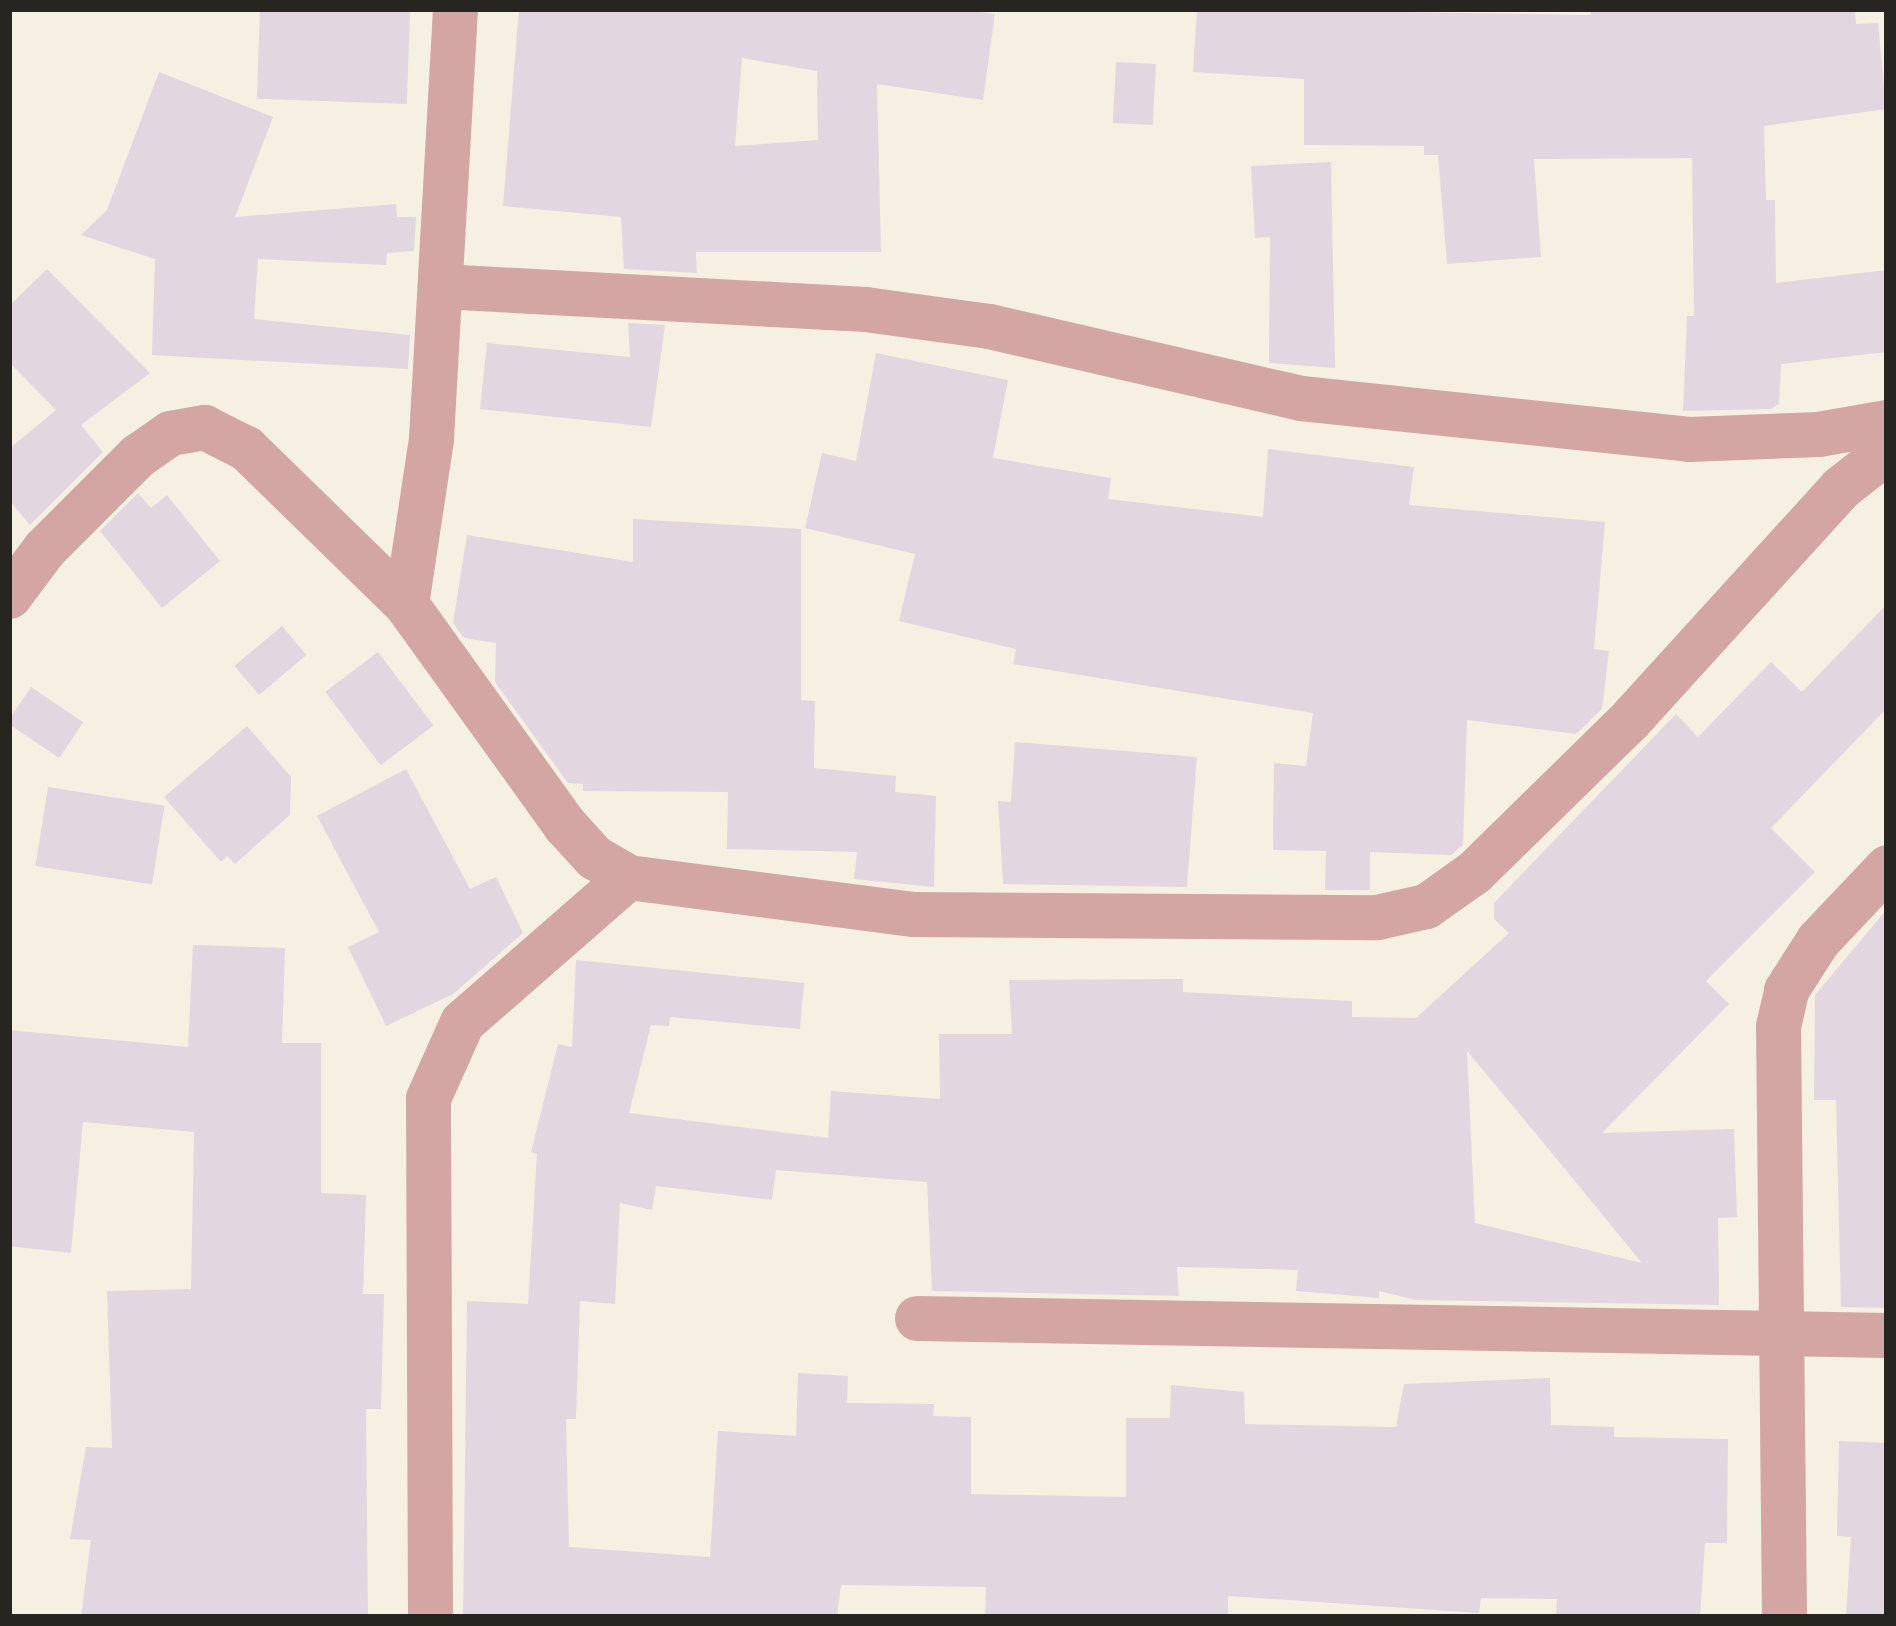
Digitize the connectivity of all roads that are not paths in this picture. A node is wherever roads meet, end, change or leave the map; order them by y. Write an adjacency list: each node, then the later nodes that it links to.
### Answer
1 (455, 9): 2 (street)
2 (441, 286): 3 (street); 6 (street)
3 (1887, 422)
4 (1887, 451): 8 (street)
5 (9, 596): 6 (street)
6 (406, 604): 8 (street)
7 (1887, 867): 11 (street)
8 (628, 877): 12 (street)
9 (916, 1318): 11 (street)
10 (1887, 1335): 11 (street)
11 (1779, 1337): 13 (street)
12 (430, 1617)
13 (1784, 1617)

